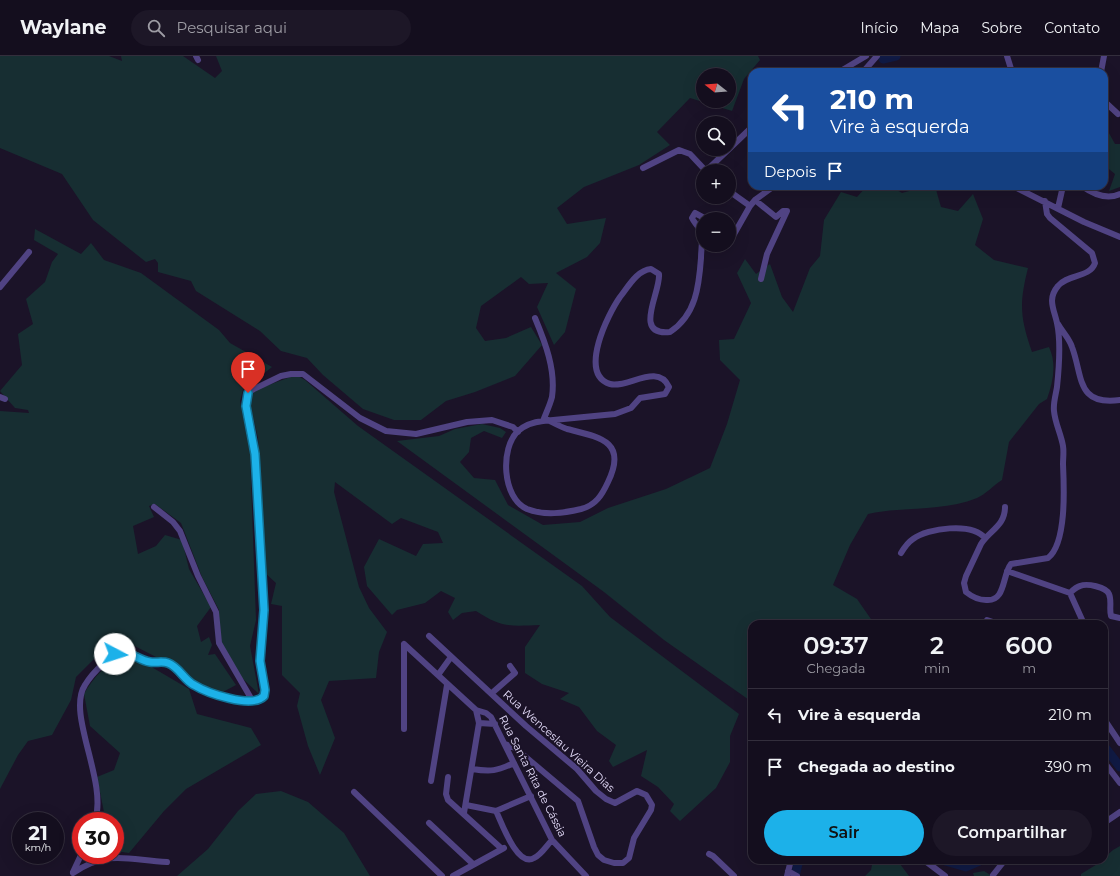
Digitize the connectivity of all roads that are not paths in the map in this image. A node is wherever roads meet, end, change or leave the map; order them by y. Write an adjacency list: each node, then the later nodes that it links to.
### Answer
1 (866, 56): 5 (street)
2 (877, 56): 6 (street)
3 (1007, 56): 7 (street)
4 (1104, 56): 8 (street)
5 (846, 68)
6 (866, 68)
7 (1011, 68)
8 (1102, 68)
9 (1108, 105): 10 (street)
10 (1118, 114)
11 (748, 131): 12 (street)
12 (736, 142)
13 (722, 156): 15 (street)
14 (699, 164): 16 (street)
15 (713, 164)
16 (643, 168)
17 (768, 190): 23 (street)
18 (1022, 190): 24 (street)
19 (1062, 190): 26 (street)
20 (1089, 190): 21 (street)
21 (1120, 194)
22 (736, 195): 25 (street)
23 (754, 200): 25 (street); 33 (street)
24 (1045, 201): 26 (street); 36 (street)
25 (750, 206): 29 (street)
26 (1058, 208): 30 (street)
27 (696, 214): 28 (street)
28 (696, 224)
29 (736, 230)
30 (1120, 237)
31 (29, 252): 34 (street)
32 (701, 252): 38 (street)
33 (761, 280)
34 (0, 287)
35 (535, 318): 38 (street)
36 (1057, 323): 37 (street); 44 (street)
37 (1120, 400)
38 (546, 420): 39 (street); 39 (street)
39 (518, 432): 54 (street)
40 (154, 507): 54 (street)
41 (1005, 507): 42 (street)
42 (985, 538): 43 (street); 44 (street)
43 (901, 554)
44 (1007, 571): 45 (street)
45 (1070, 593): 46 (street); 47 (street)
46 (1120, 618)
47 (1082, 620)
48 (430, 636): 49 (street, Rua Wenceslau Vieira Dias)
49 (451, 656): 51 (street); 53 (street, Rua Wenceslau Vieira Dias)
50 (510, 666): 53 (street)
51 (438, 675): 52 (street, Rua Santa Rita de Cássia); 59 (street, Rua Santa Rita de Cássia)
52 (447, 684): 55 (street, Rua Santa Rita de Cássia); 66 (street)
53 (492, 693): 61 (street, Rua Wenceslau Vieira Dias)
54 (252, 700): 72 (street)
55 (476, 710): 56 (street); 57 (street, Rua Santa Rita de Cássia)
56 (479, 723): 57 (street); 64 (street)
57 (495, 724): 61 (street, Rua Santa Rita de Cássia)
58 (1108, 725): 60 (street)
59 (404, 729)
60 (1120, 743)
61 (505, 744): 62 (street, Rua Santa Rita de Cássia)
62 (514, 763): 64 (street); 69 (street, Rua Santa Rita de Cássia)
63 (1108, 767): 67 (street)
64 (472, 769): 70 (street)
65 (448, 777): 74 (street)
66 (431, 781)
67 (1120, 782)
68 (354, 792): 88 (street)
69 (531, 796): 71 (street); 77 (street, Rua Santa Rita de Cássia)
70 (466, 805): 71 (street); 74 (street)
71 (496, 810): 78 (street)
72 (97, 812)
73 (1120, 812): 75 (street)
74 (464, 813): 79 (street)
75 (1108, 820)
76 (429, 823): 83 (street)
77 (552, 840): 78 (street); 90 (street, Rua Santa Rita de Cássia)
78 (511, 844): 79 (street)
79 (502, 849): 83 (street)
80 (709, 854): 91 (street)
81 (167, 862): 86 (street)
82 (77, 864): 86 (street)
83 (472, 864): 89 (street)
84 (929, 864): 92 (street)
85 (1002, 864): 87 (street)
86 (72, 875)
87 (993, 875)
88 (442, 876)
89 (452, 876)
90 (586, 876)
91 (734, 876)
92 (945, 876)

